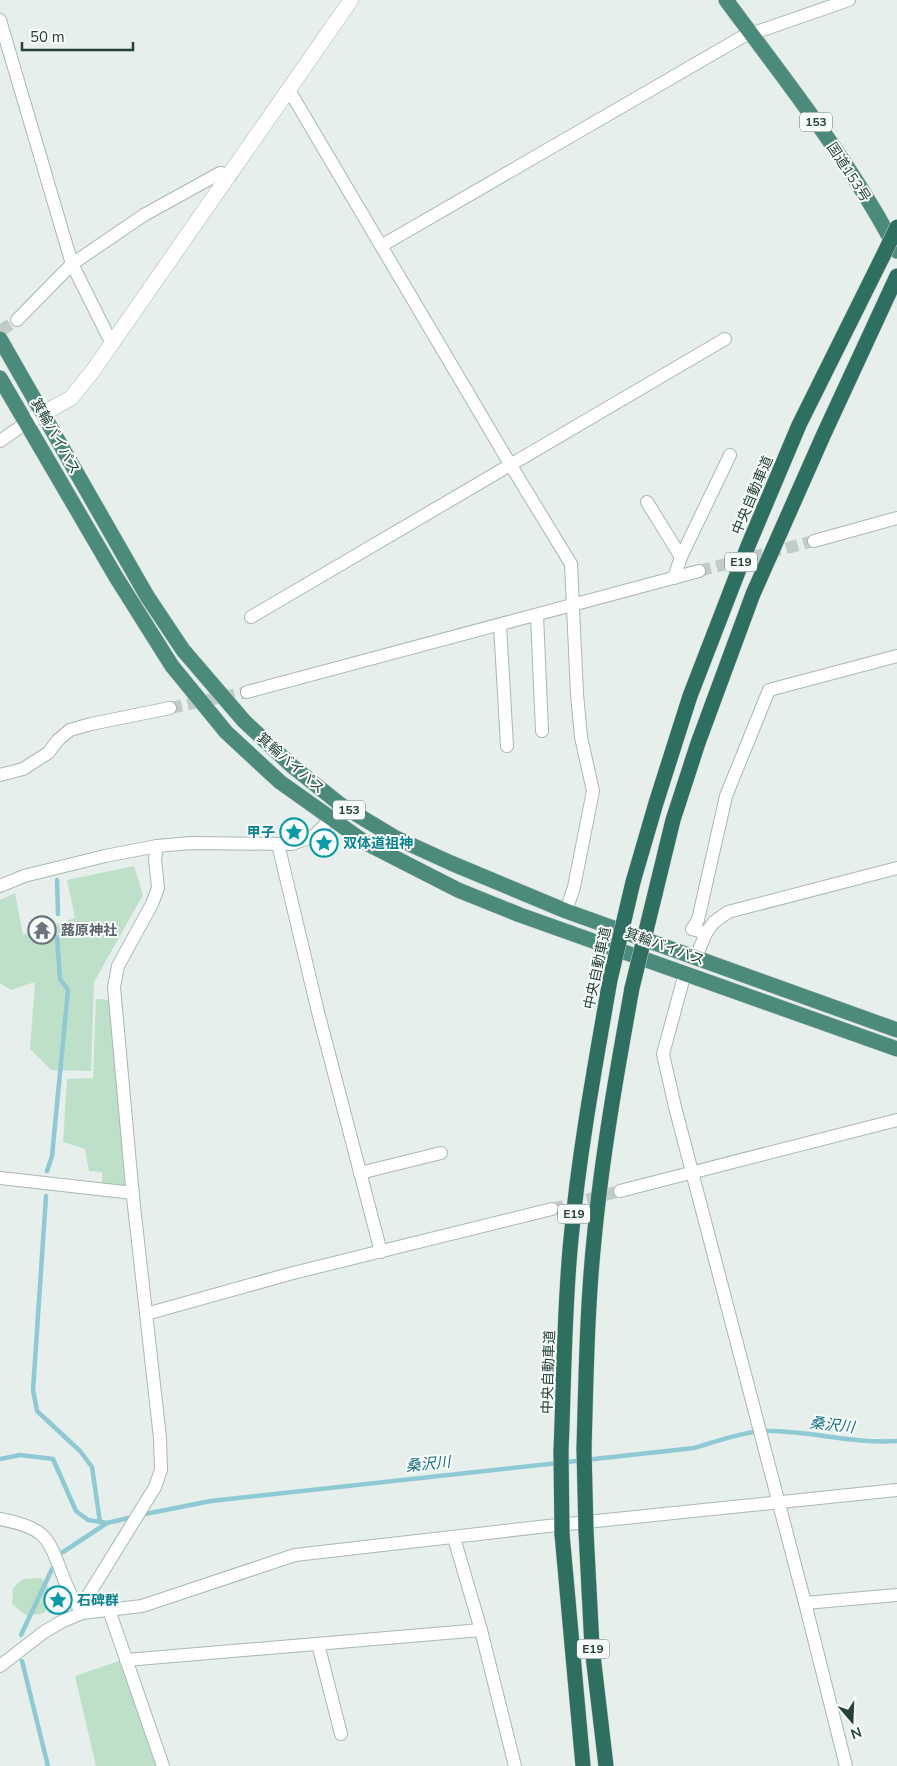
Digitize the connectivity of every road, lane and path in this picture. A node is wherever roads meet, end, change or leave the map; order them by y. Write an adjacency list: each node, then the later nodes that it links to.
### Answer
1 (351, 0): 6 (street)
2 (726, 0): 5 (highway, 国道153号 / 153)
3 (849, 0): 5 (street)
4 (0, 20): 11 (street)
5 (751, 34): 9 (street); 10 (highway, 国道153号 / 153)
6 (289, 90): 7 (street); 9 (street)
7 (231, 175): 11 (street); 16 (street)
8 (897, 227): 10 (highway, 中央自動車道 / E19, bridge)
9 (381, 246): 22 (street)
10 (890, 253): 75 (highway, 中央自動車道 / E19, bridge)
11 (72, 264): 13 (street); 16 (street)
12 (897, 277): 76 (highway, E19, bridge)
13 (17, 320)
14 (0, 339): 18 (highway, 箕輪バイパス / 153)
15 (725, 339): 22 (street)
16 (112, 344): 18 (street)
17 (0, 378): 19 (highway, 箕輪バイパス / 153)
18 (44, 414): 19 (street); 44 (highway, 箕輪バイパス / 153)
19 (26, 422): 20 (street); 39 (highway, 箕輪バイパス / 153)
20 (0, 441)
21 (730, 455): 26 (street)
22 (510, 464): 29 (street); 31 (street)
23 (647, 502): 26 (street)
24 (897, 518): 25 (street)
25 (814, 541)
26 (681, 557): 28 (street)
27 (699, 571): 28 (street)
28 (674, 578): 29 (street)
29 (573, 605): 30 (street); 44 (street)
30 (537, 615): 32 (street); 36 (street)
31 (250, 617)
32 (500, 625): 34 (street); 37 (street)
33 (897, 656): 45 (street)
34 (247, 692)
35 (170, 708): 38 (street)
36 (542, 731)
37 (506, 746)
38 (0, 775)
39 (331, 818): 40 (street); 47 (highway, 箕輪バイパス / 153)
40 (278, 844): 41 (street); 52 (street)
41 (157, 846): 43 (street); 56 (street)
42 (897, 868): 45 (street)
43 (0, 886)
44 (566, 911): 46 (highway, 箕輪バイパス / 153)
45 (706, 933): 46 (street)
46 (696, 957): 48 (highway, 箕輪バイパス / 153)
47 (685, 973): 49 (highway, 箕輪バイパス / 153); 53 (street)
48 (897, 1030)
49 (897, 1050)
50 (897, 1120): 53 (street)
51 (440, 1153): 52 (street)
52 (360, 1173): 58 (street)
53 (693, 1174): 55 (street); 61 (street)
54 (0, 1178): 56 (street)
55 (620, 1192)
56 (133, 1193): 59 (street)
57 (552, 1209): 58 (street)
58 (381, 1252): 59 (street)
59 (146, 1314): 67 (street)
60 (897, 1490): 61 (street)
61 (778, 1502): 63 (street); 65 (street)
62 (0, 1519): 67 (street)
63 (454, 1538): 66 (street); 68 (street)
64 (897, 1595): 65 (street)
65 (805, 1603): 77 (street)
66 (109, 1610): 67 (street); 70 (street)
67 (82, 1613): 71 (street)
68 (481, 1630): 69 (street); 74 (street)
69 (318, 1644): 70 (street); 72 (street)
70 (126, 1660): 73 (street)
71 (0, 1666)
72 (341, 1734)
73 (163, 1766)
74 (515, 1766)
75 (583, 1766)
76 (606, 1766)
77 (846, 1766)

